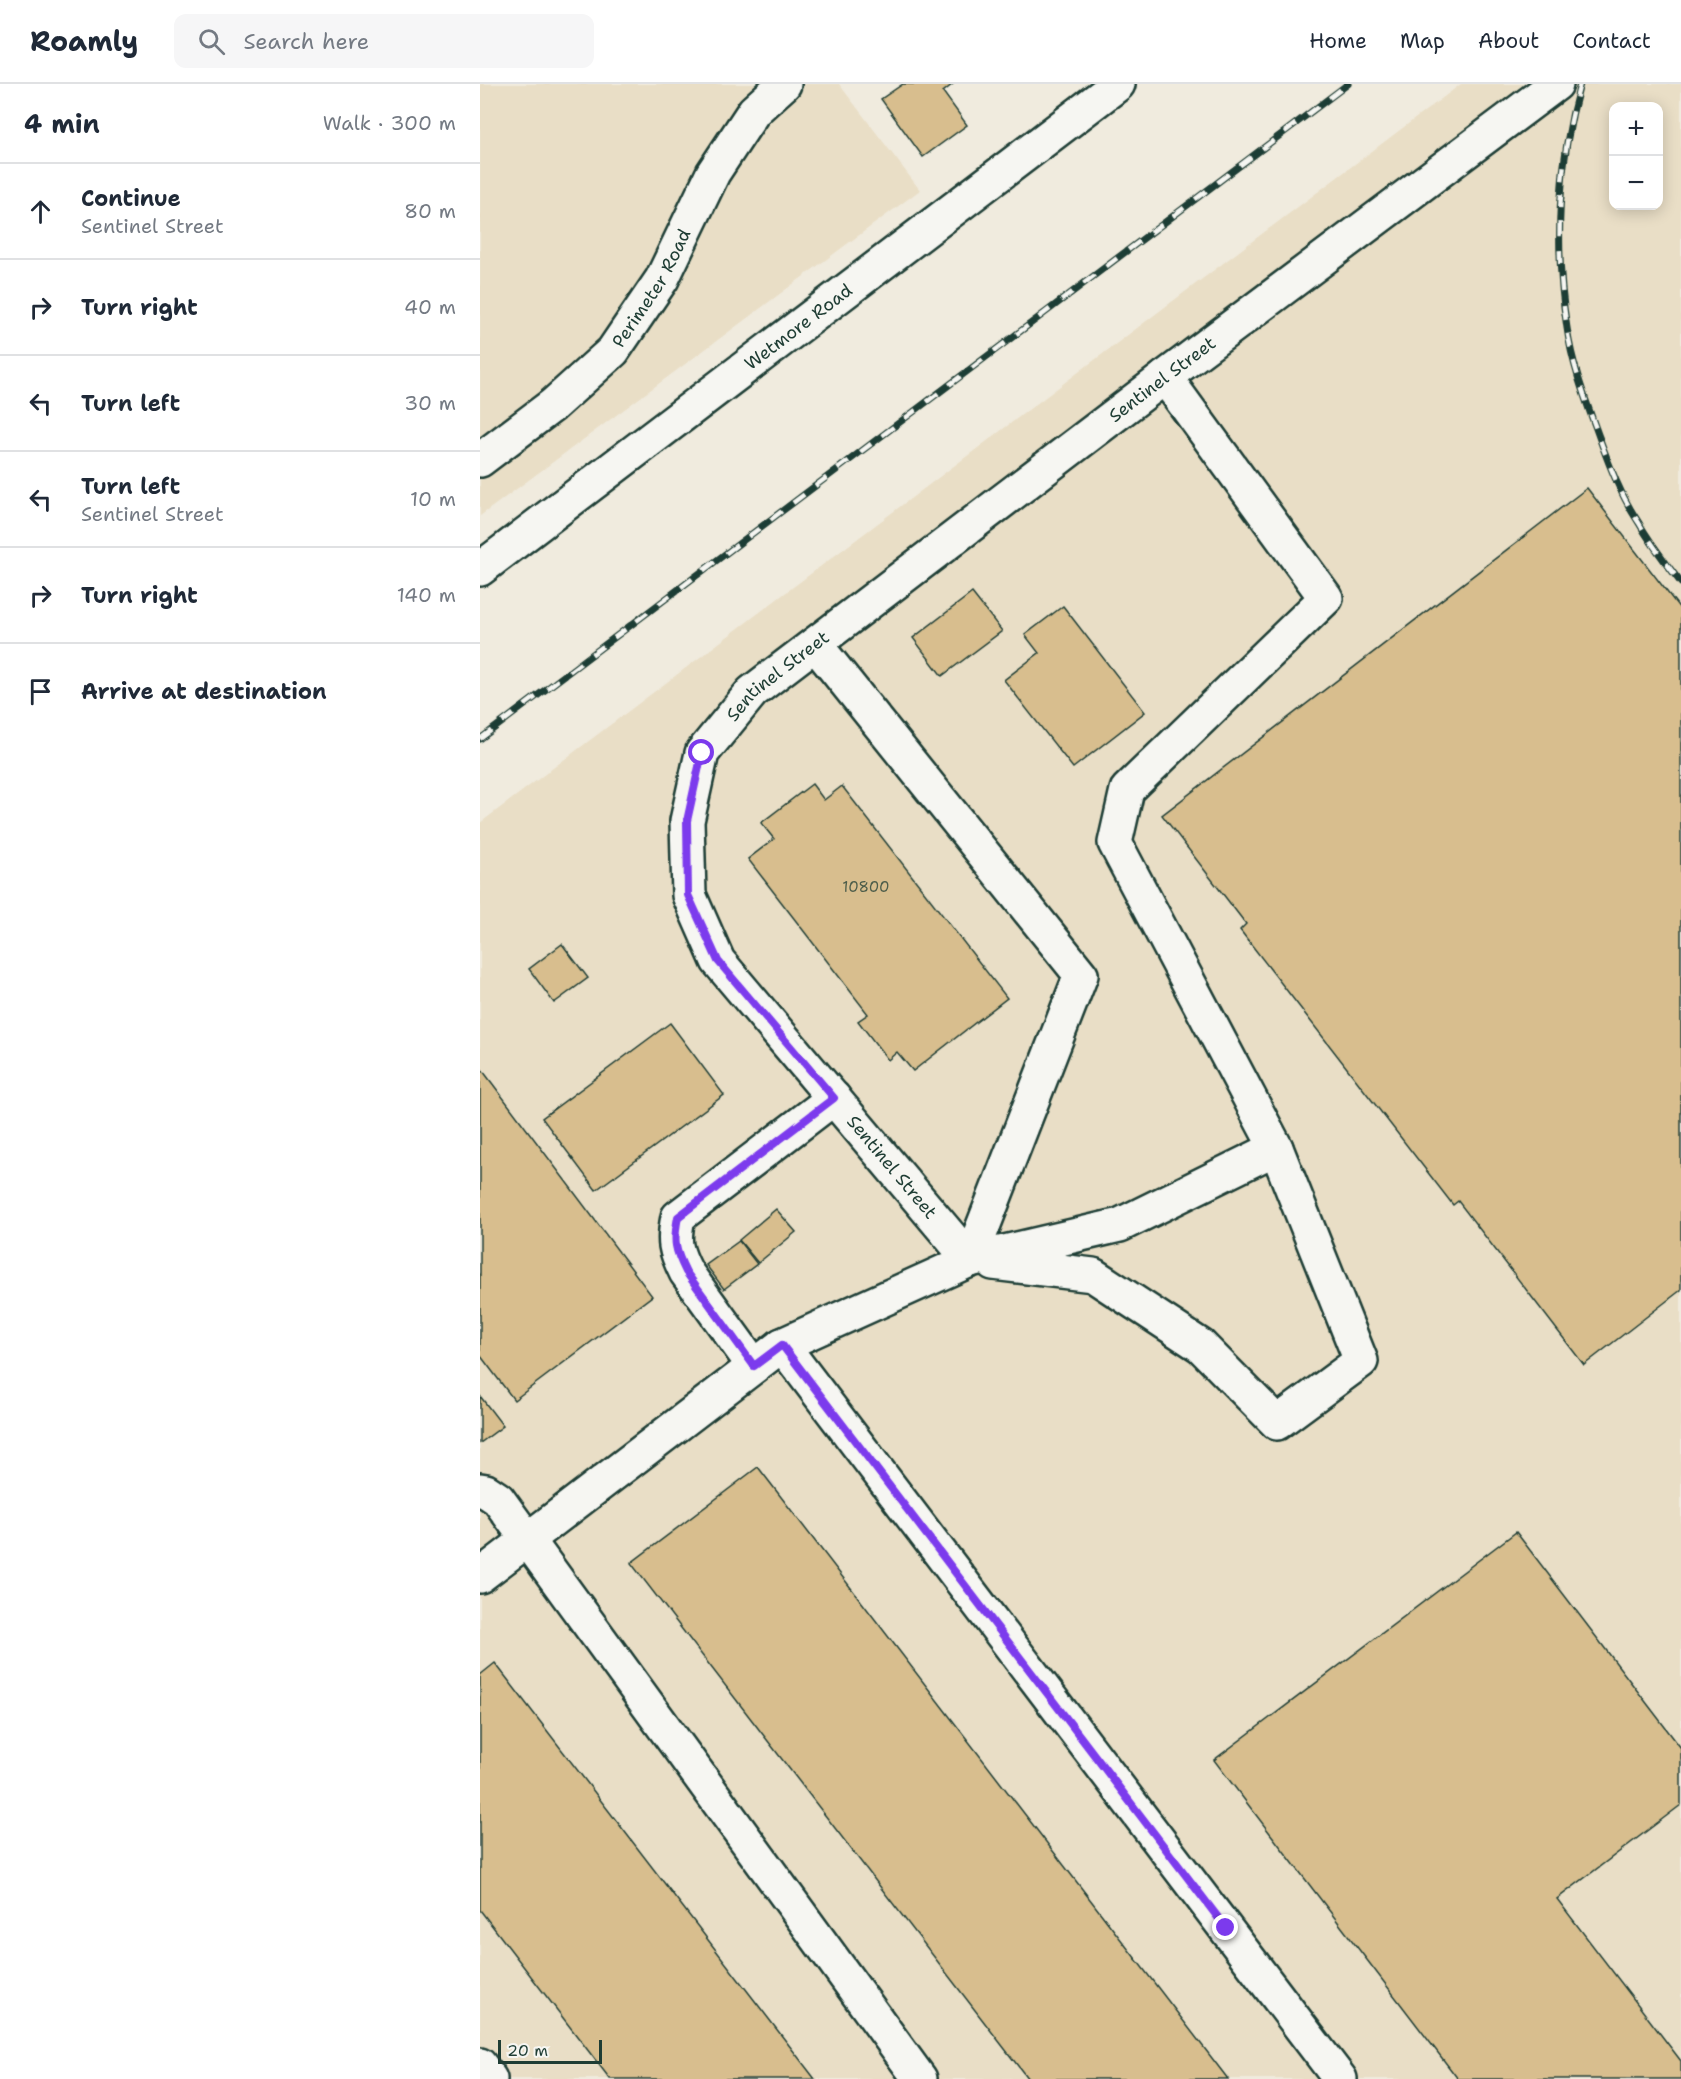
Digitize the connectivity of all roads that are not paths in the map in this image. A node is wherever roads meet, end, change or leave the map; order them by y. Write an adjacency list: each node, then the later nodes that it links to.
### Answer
1 (784, 84): 5 (street, Perimeter Road)
2 (1118, 84): 6 (street, Wetmore Road)
3 (1556, 84): 4 (street, Sentinel Street)
4 (1165, 377): 7 (street, Sentinel Street); 9 (street)
5 (480, 460)
6 (480, 569)
7 (815, 644): 8 (street, Sentinel Street); 10 (street)
8 (834, 1098): 10 (street, Sentinel Street); 12 (street)
9 (1276, 1148): 10 (street); 10 (street)
10 (970, 1260): 11 (street)
11 (782, 1345): 12 (street); 19 (street)
12 (754, 1366): 14 (street)
13 (483, 1490): 14 (street)
14 (528, 1540): 15 (street); 18 (street)
15 (480, 1576)
16 (480, 2065): 17 (street)
17 (490, 2079)
18 (920, 2079)
19 (1340, 2079)

